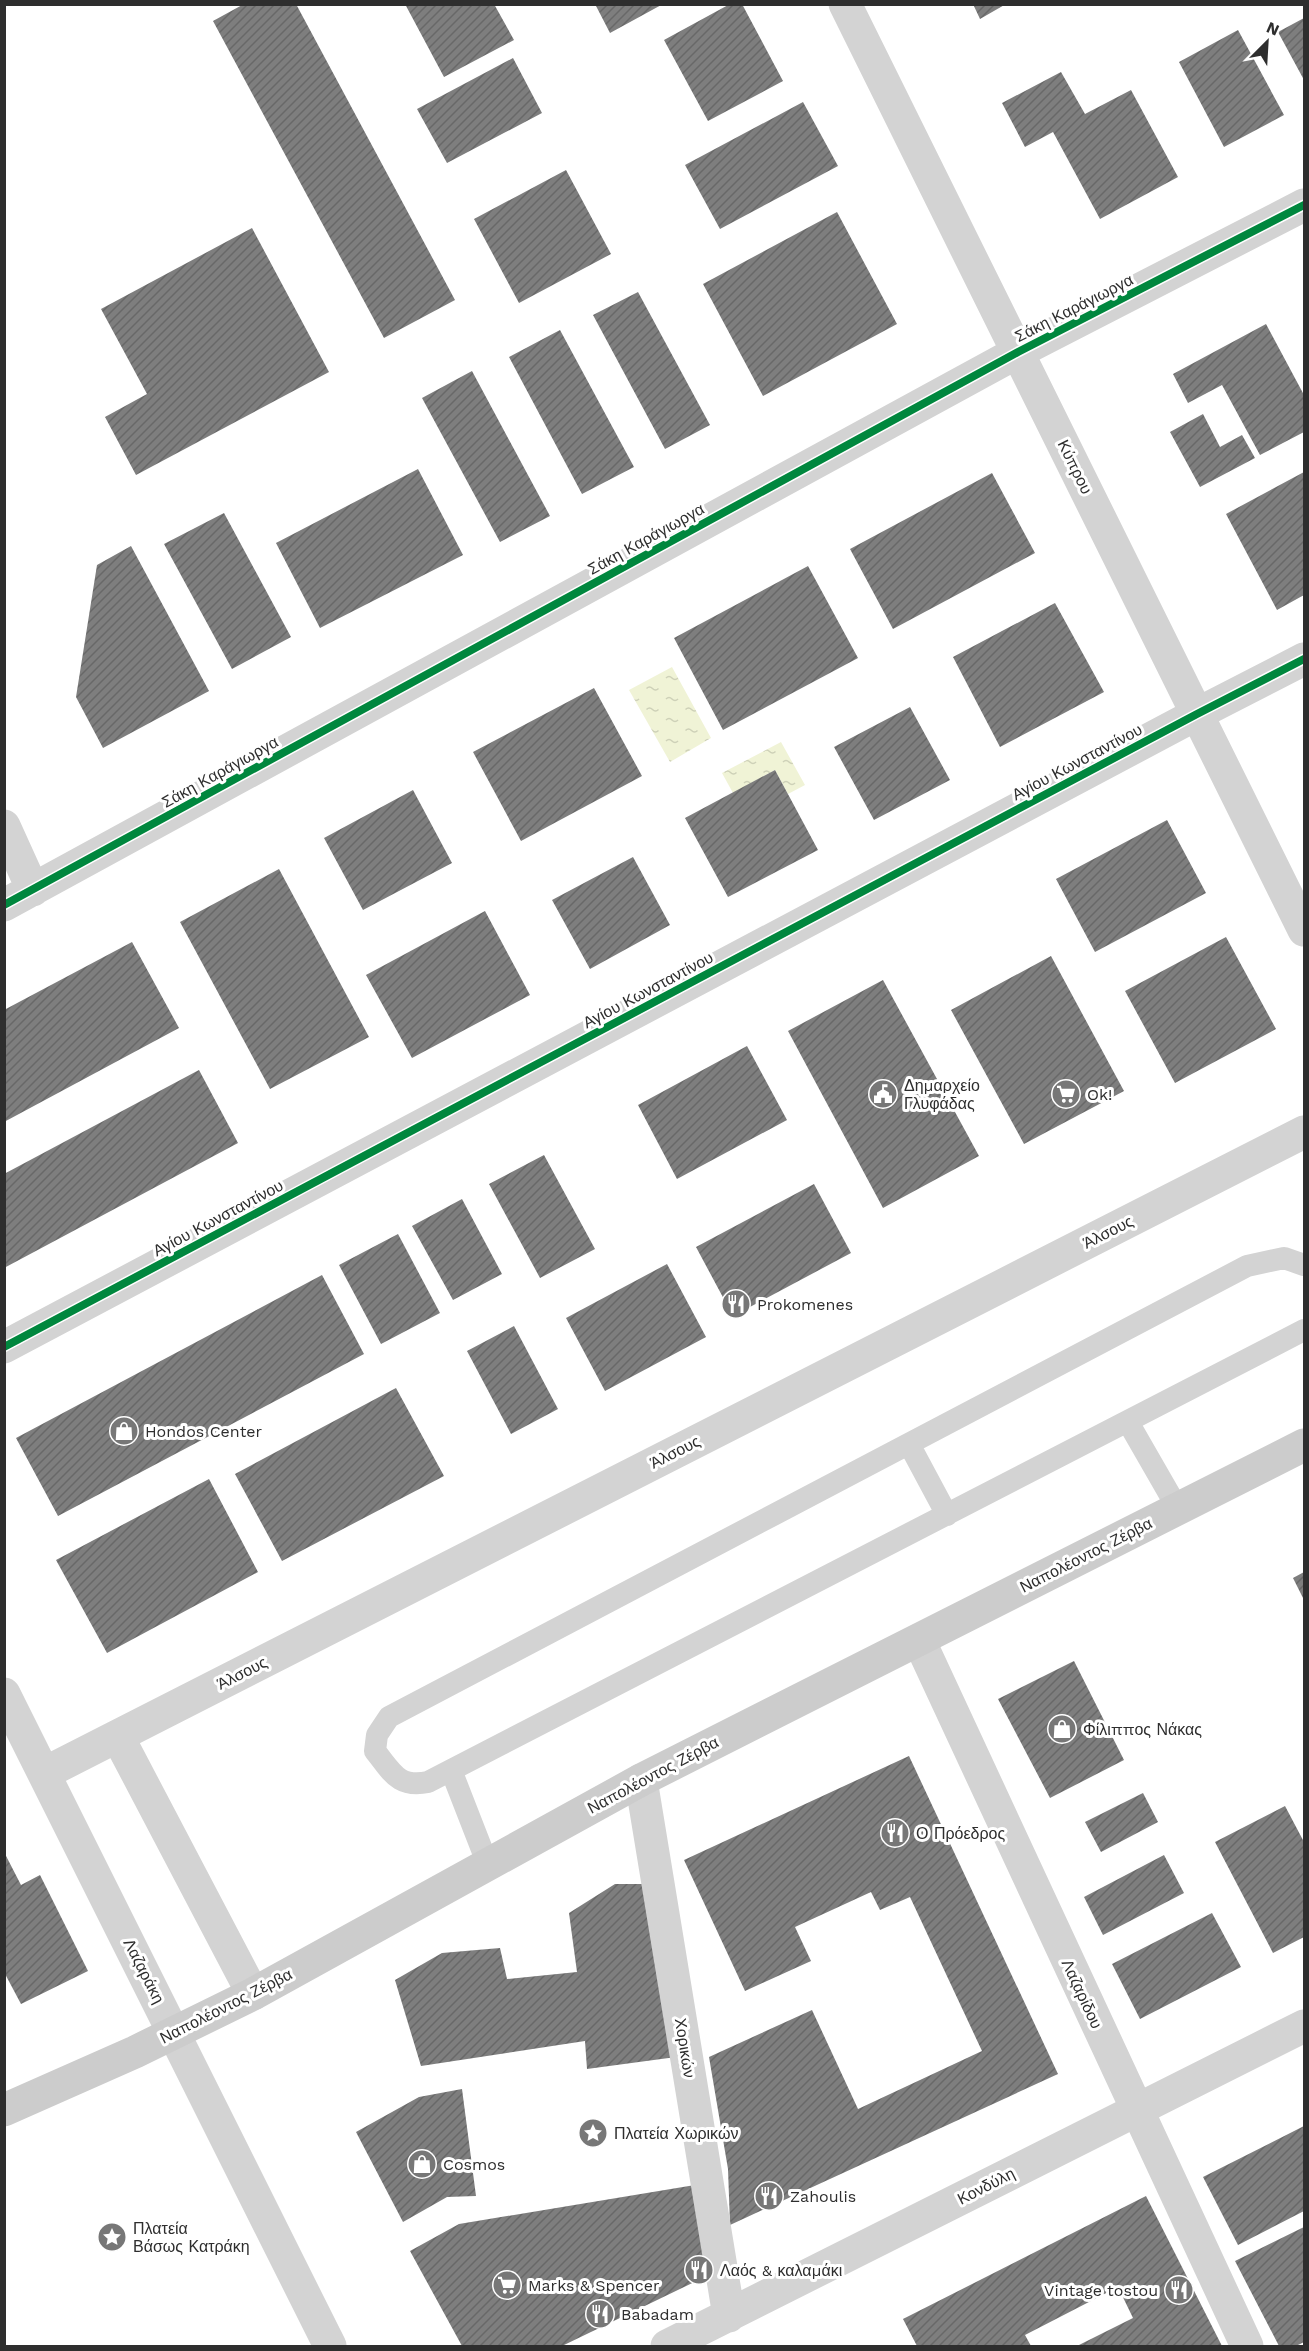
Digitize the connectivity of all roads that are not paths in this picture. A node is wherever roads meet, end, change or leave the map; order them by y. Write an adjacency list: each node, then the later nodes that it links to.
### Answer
1 (845, 4): 3 (street, Κύπρου)
2 (1305, 205): 3 (street, Σάκη Καράγιωργα)
3 (1018, 352): 5 (street, Κύπρου); 7 (street, Σάκη Καράγιωργα)
4 (1305, 659): 5 (street, Αγίου Κωνσταντίνου)
5 (1197, 714): 9 (street, Κύπρου); 13 (street, Αγίου Κωνσταντίνου)
6 (4, 826): 7 (street)
7 (33, 890): 8 (street, Σάκη Καράγιωργα)
8 (4, 905)
9 (1305, 930)
10 (1305, 1132): 21 (street, Άλσους)
11 (1305, 1265): 15 (lane)
12 (1305, 1330): 14 (lane)
13 (4, 1347)
14 (1128, 1422): 17 (lane); 18 (lane)
15 (909, 1444): 18 (lane); 22 (lane)
16 (1305, 1445): 17 (main road, Ναπολέοντος Ζέρβα)
17 (1178, 1509): 19 (main road, Ναπολέοντος Ζέρβα)
18 (947, 1515): 22 (lane)
19 (919, 1640): 24 (main road, Ναπολέοντος Ζέρβα); 30 (street, Λαζαρίδου)
20 (4, 1694): 23 (street, Λαζαράκη)
21 (118, 1737): 23 (street, Άλσους); 26 (street)
22 (451, 1770): 25 (lane)
23 (45, 1773): 28 (street, Λαζαράκη)
24 (641, 1780): 25 (main road, Ναπολέοντος Ζέρβα); 31 (street, Χορικών)
25 (488, 1865): 26 (main road, Ναπολέοντος Ζέρβα)
26 (253, 1994): 28 (main road, Ναπολέοντος Ζέρβα)
27 (1305, 2026): 30 (street, Κονδύλη)
28 (175, 2033): 29 (main road, Ναπολέοντος Ζέρβα); 32 (street, Λαζαράκη)
29 (4, 2110)
30 (1136, 2111): 31 (street, Κονδύλη); 34 (street, Λαζαρίδου)
31 (729, 2316): 33 (street, Κονδύλη)
32 (330, 2346)
33 (667, 2346)
34 (1247, 2346)

